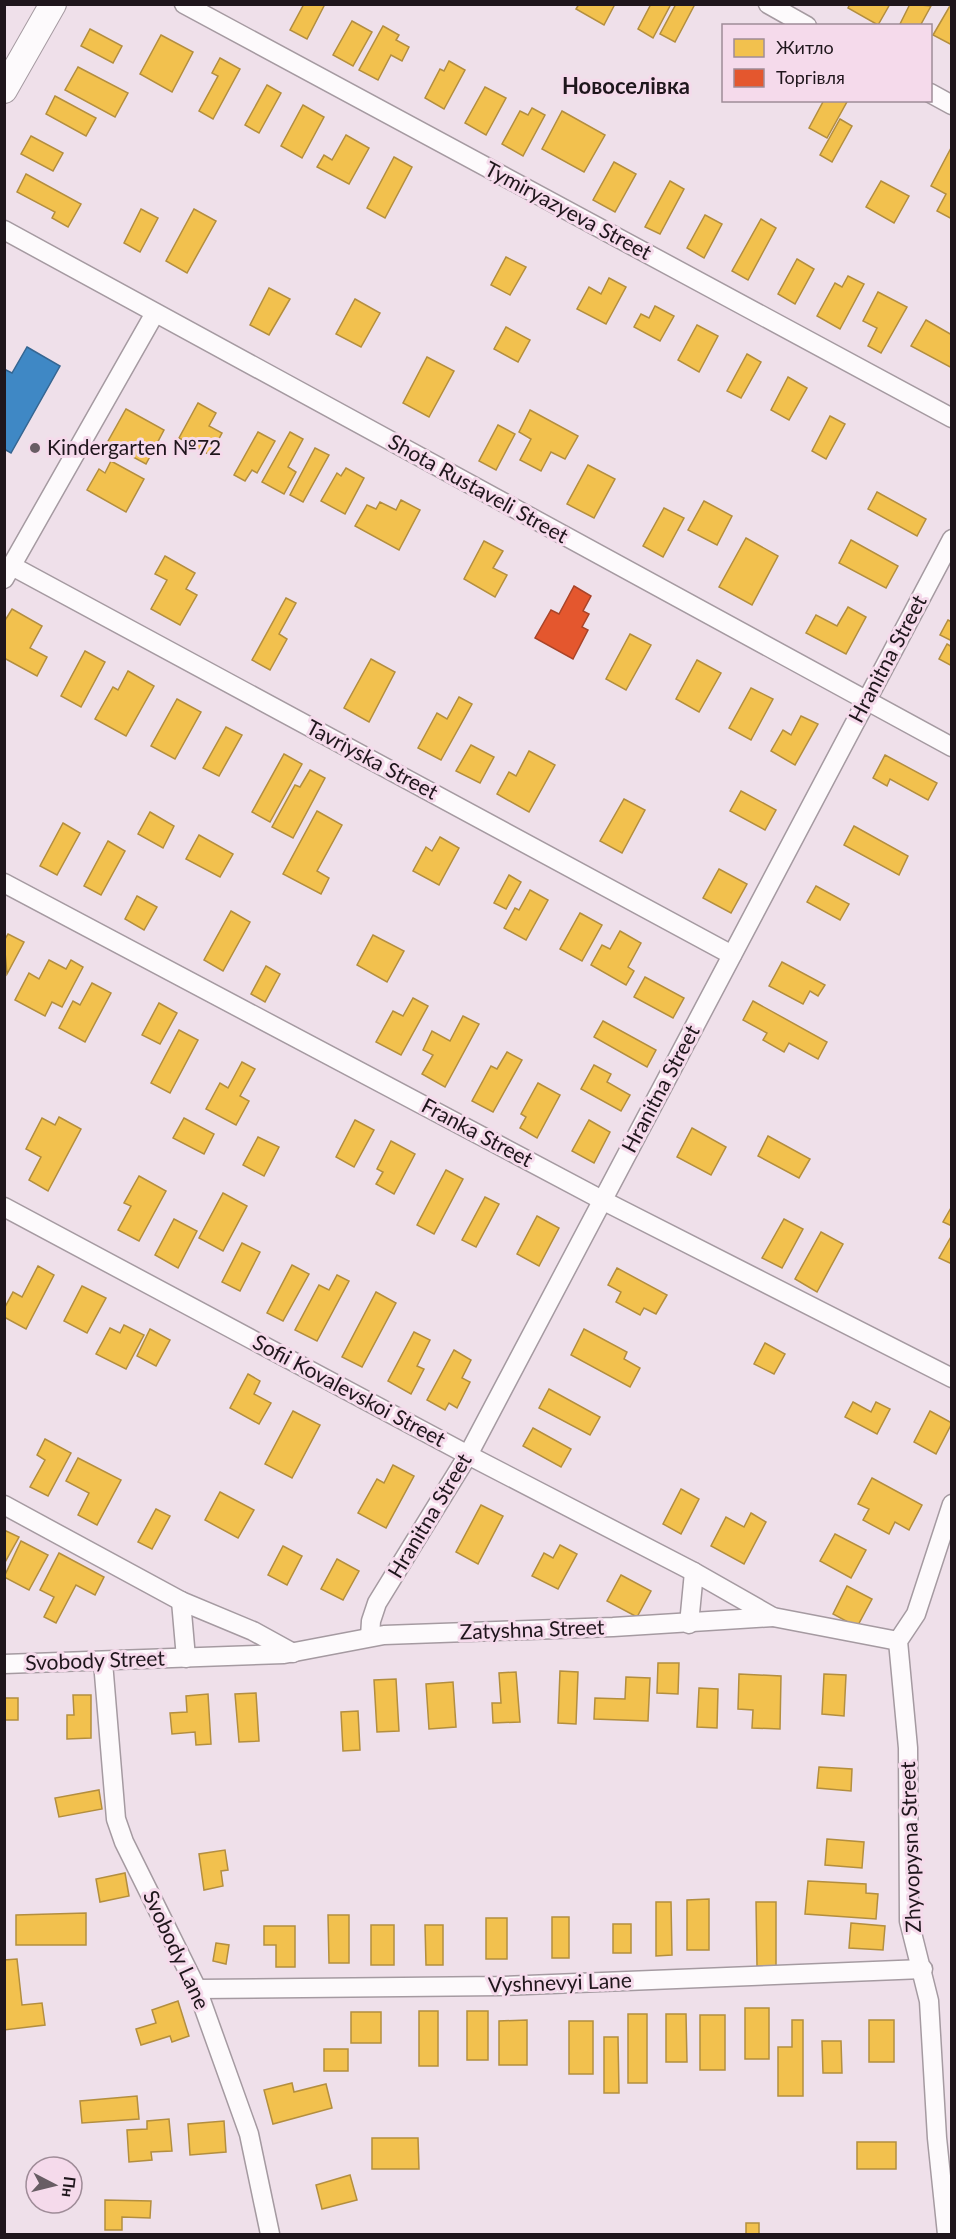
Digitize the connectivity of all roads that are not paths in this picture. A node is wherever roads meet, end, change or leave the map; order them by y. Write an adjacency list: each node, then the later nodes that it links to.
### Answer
1 (53, 4): 5 (street)
2 (184, 4): 10 (street, Tymiryazyeva Street)
3 (768, 5): 4 (street)
4 (803, 24)
5 (4, 90)
6 (932, 94): 7 (street)
7 (951, 105)
8 (4, 230): 9 (street, Shota Rustaveli Street)
9 (155, 313): 12 (street); 13 (street, Shota Rustaveli Street)
10 (951, 418)
11 (951, 539): 13 (street, Hranitna Street)
12 (8, 572): 16 (street, Tavriyska Street)
13 (865, 702): 14 (street, Shota Rustaveli Street); 16 (street, Hranitna Street)
14 (951, 747)
15 (4, 883): 17 (street, Franka Street)
16 (732, 955): 17 (street, Hranitna Street)
17 (602, 1200): 19 (street, Franka Street); 20 (street, Hranitna Street)
18 (4, 1207): 20 (street, Sofii Kovalevskoi Street)
19 (951, 1378)
20 (468, 1455): 23 (street, Sofii Kovalevskoi Street); 27 (street, Hranitna Street)
21 (951, 1504): 28 (street)
22 (4, 1505): 24 (street)
23 (694, 1572): 25 (street, Sofii Kovalevskoi Street); 26 (street)
24 (182, 1600): 29 (street); 30 (street)
25 (773, 1617): 26 (street, Zatyshna Street); 28 (street, Sofii Kovalevskoi Street)
26 (689, 1624): 27 (street, Zatyshna Street)
27 (370, 1637): 29 (street, Zatyshna Street)
28 (898, 1641): 33 (street, Zhyvopysna Street)
29 (292, 1653): 30 (street, Zatyshna Street)
30 (186, 1658): 31 (street, Svobody Street)
31 (102, 1662): 32 (street, Svobody Street); 34 (street, Svobody Lane)
32 (4, 1664)
33 (923, 1969): 34 (street, Vyshnevyi Lane); 36 (street, Zhyvopysna Street)
34 (197, 1989): 35 (street, Svobody Lane)
35 (270, 2235)
36 (947, 2235)

